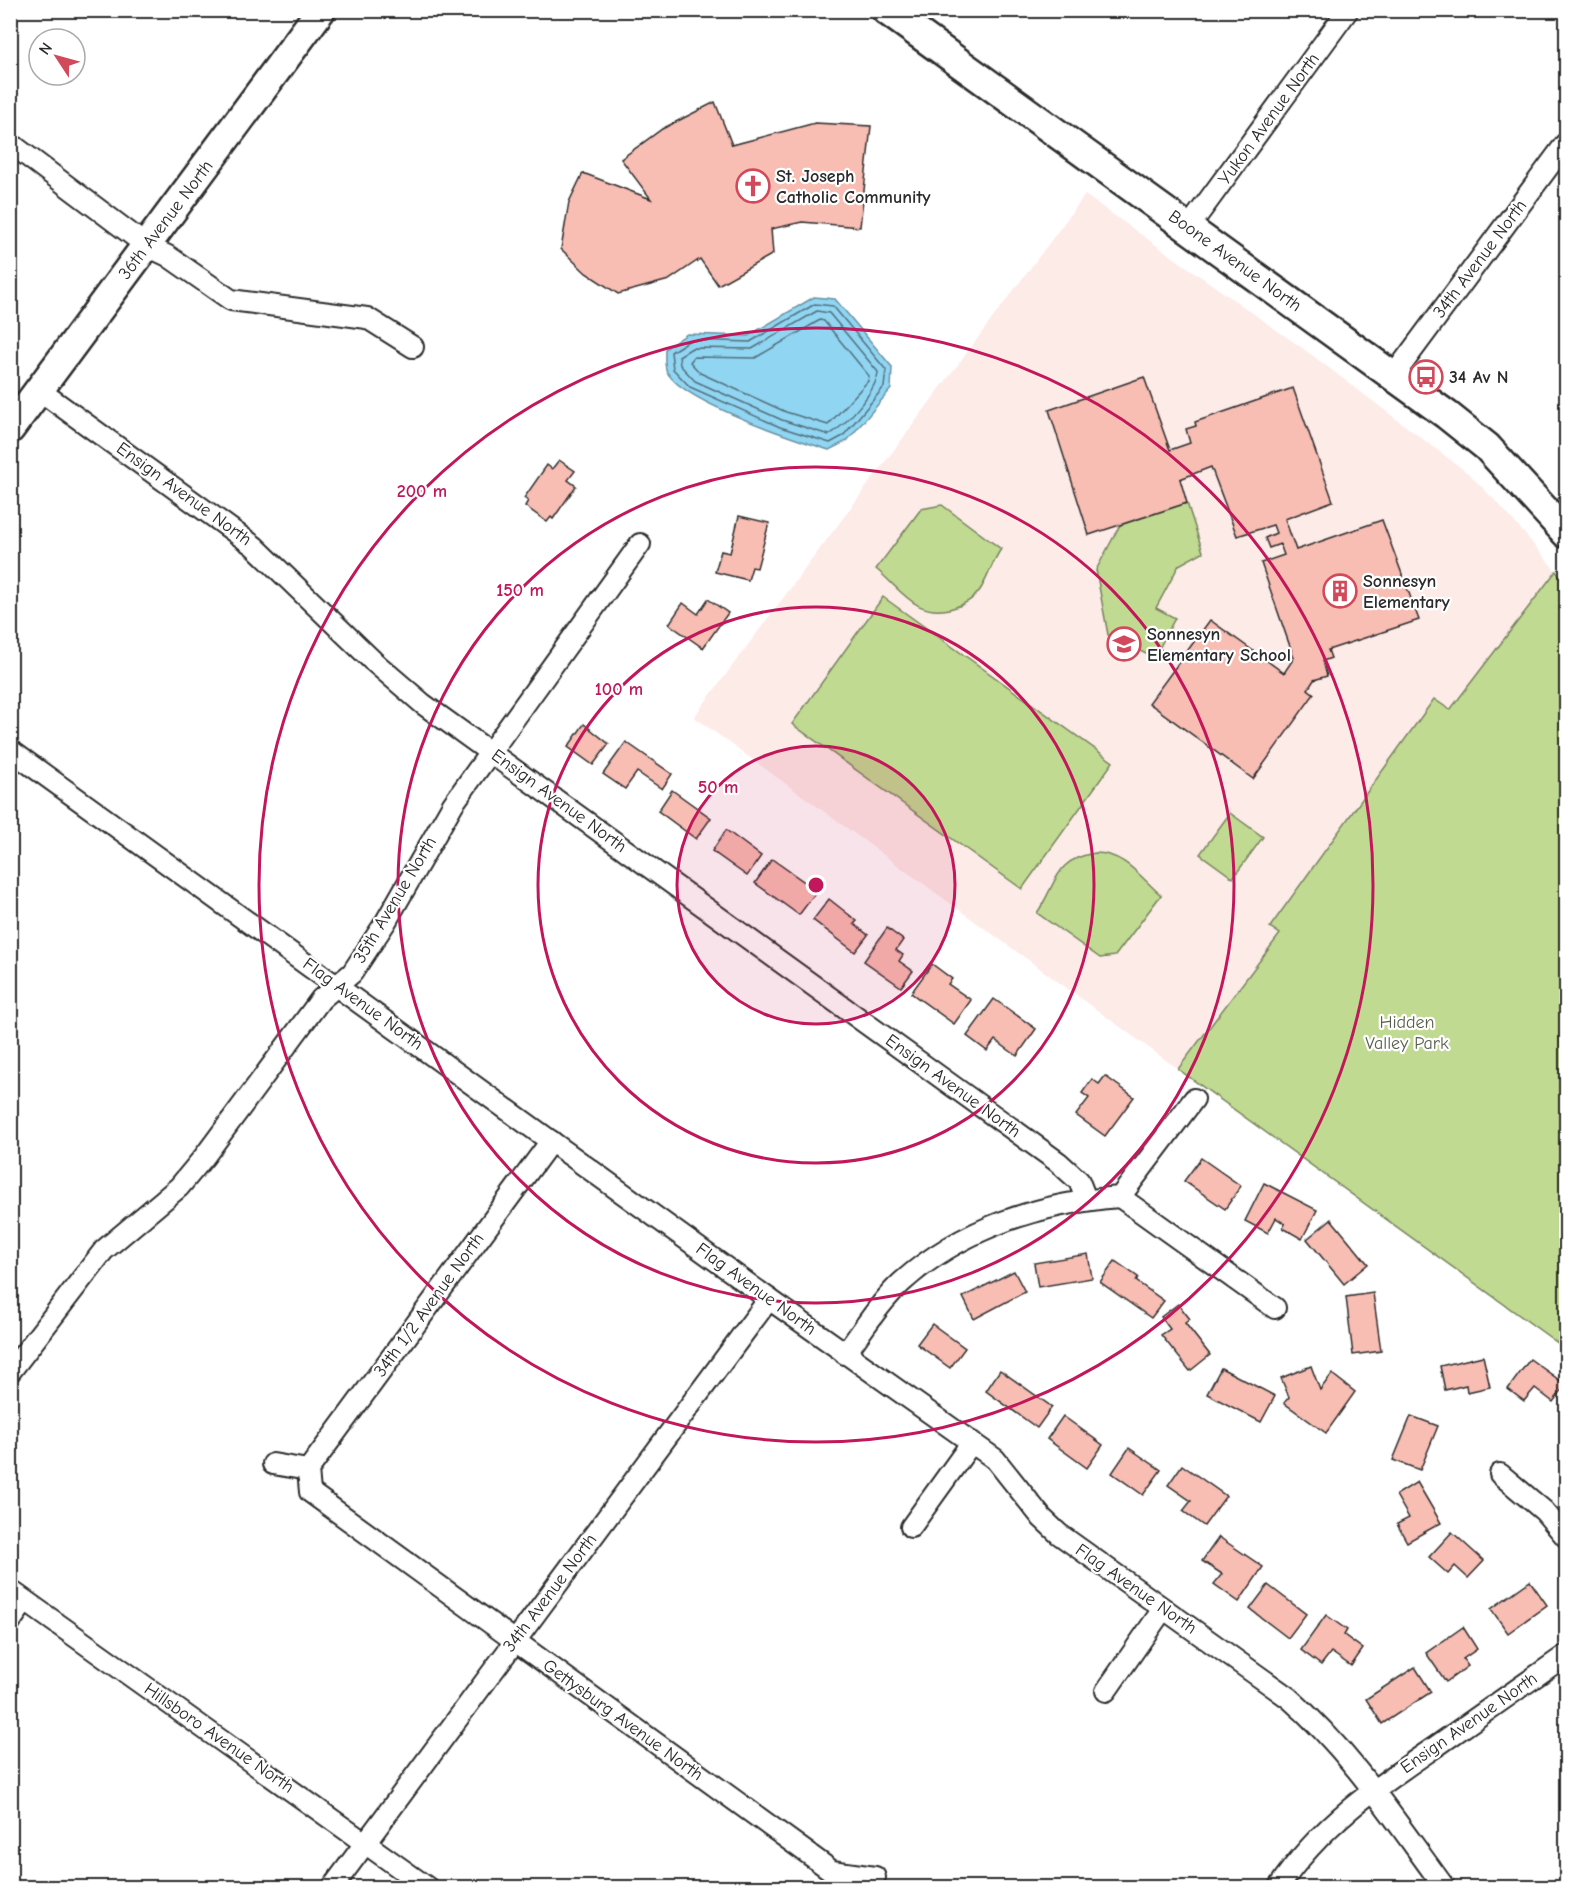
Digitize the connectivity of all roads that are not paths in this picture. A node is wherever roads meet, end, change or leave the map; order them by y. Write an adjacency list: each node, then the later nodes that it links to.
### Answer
1 (321, 10): 7 (street, 36th Avenue North)
2 (886, 10): 6 (street, Boone Avenue North)
3 (1348, 10): 6 (street, Yukon Avenue North)
4 (10, 143): 7 (street)
5 (1566, 143): 9 (street, 34th Avenue North)
6 (1189, 227): 9 (street, Boone Avenue North)
7 (147, 246): 8 (street); 10 (street, 36th Avenue North)
8 (413, 347)
9 (1394, 375): 12 (street, Boone Avenue North)
10 (39, 390): 11 (street, 36th Avenue North); 15 (street, Ensign Avenue North)
11 (10, 429)
12 (1566, 532)
13 (640, 544): 15 (street, 35th Avenue North)
14 (10, 750): 16 (street, Flag Avenue North)
15 (491, 752): 16 (street, 35th Avenue North); 20 (street, Ensign Avenue North)
16 (336, 984): 18 (street, Flag Avenue North); 24 (street, 35th Avenue North)
17 (1194, 1099): 19 (street)
18 (551, 1141): 21 (street, Flag Avenue North); 27 (street, 34th 1/2 Avenue North)
19 (1120, 1197): 20 (street); 22 (street)
20 (1086, 1199): 23 (street)
21 (769, 1299): 23 (street, Flag Avenue North); 34 (street, 34th Avenue North)
22 (1275, 1308)
23 (845, 1354): 25 (street, Flag Avenue North)
24 (10, 1372)
25 (972, 1442): 29 (street); 32 (street, Flag Avenue North)
26 (273, 1464): 27 (street)
27 (308, 1470): 34 (street, Gettysburg Avenue North)
28 (1500, 1474): 30 (street)
29 (911, 1527)
30 (1566, 1537)
31 (18, 1596): 33 (street); 38 (street, Hillsboro Avenue North)
32 (1163, 1609): 36 (street); 37 (street, Flag Avenue North)
33 (10, 1622)
34 (514, 1641): 38 (street, 34th Avenue North); 39 (street, Gettysburg Avenue North)
35 (1566, 1655): 37 (street, Ensign Avenue North)
36 (1106, 1691)
37 (1372, 1790): 42 (street); 43 (street, Flag Avenue North)
38 (366, 1842): 40 (street, 34th Avenue North); 41 (street, Hillsboro Avenue North)
39 (875, 1877)
40 (332, 1887)
41 (428, 1887)
42 (1278, 1887)
43 (1445, 1887)

